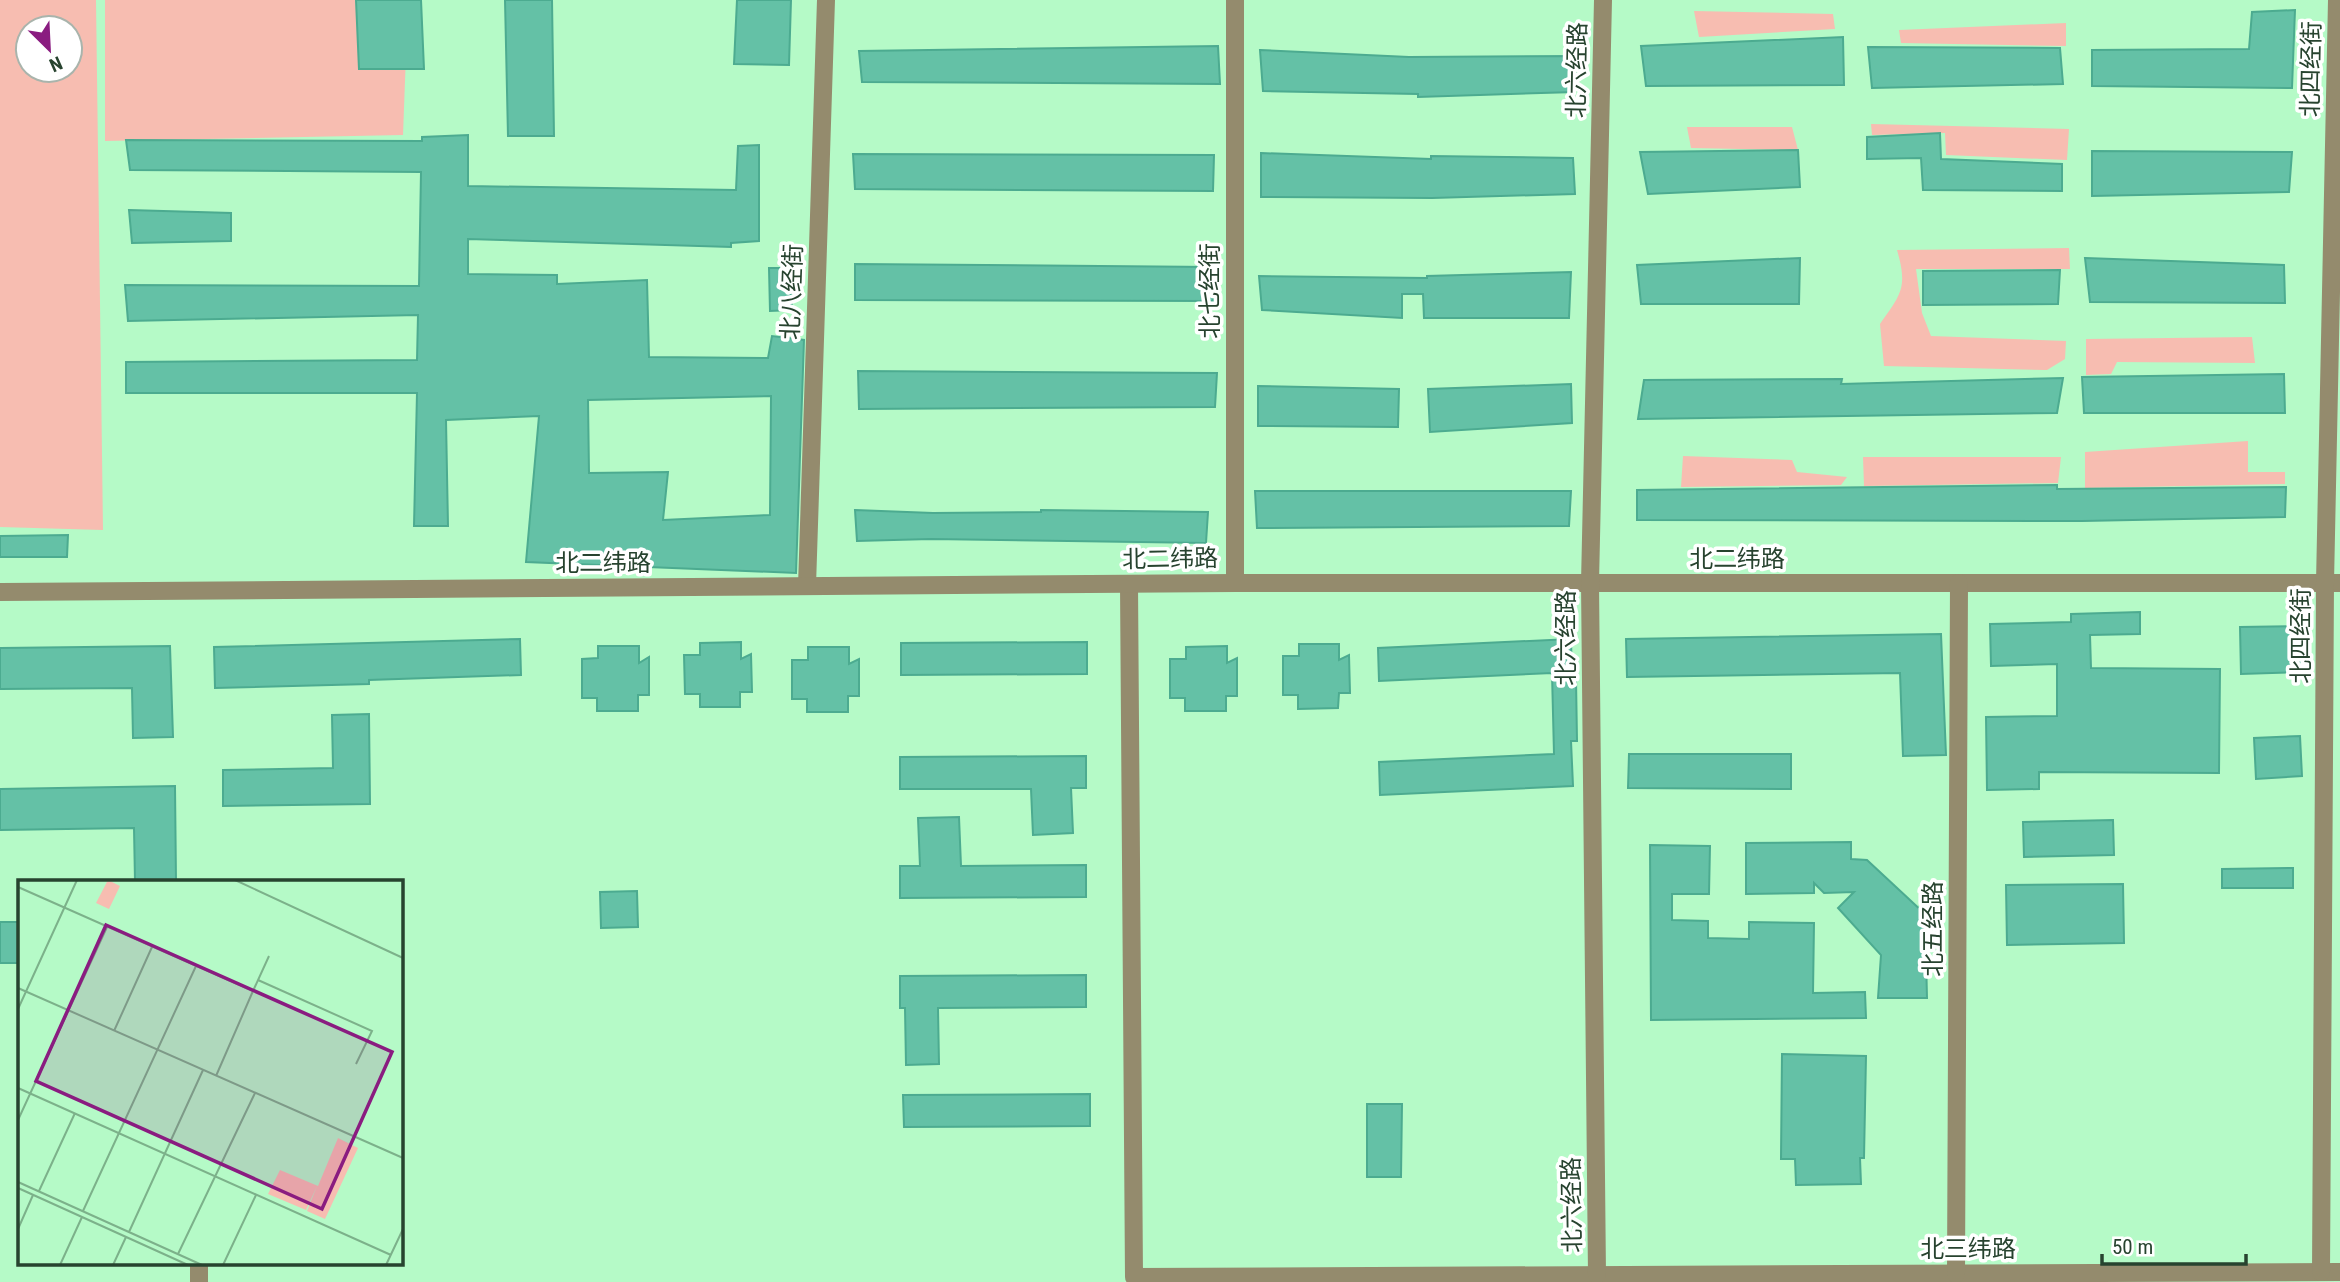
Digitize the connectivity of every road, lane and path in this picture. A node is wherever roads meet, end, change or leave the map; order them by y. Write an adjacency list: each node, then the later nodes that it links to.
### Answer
1 (826, 0): 10 (street, 北八经街)
2 (1235, 0): 5 (street, 北七经街)
3 (1603, 0): 6 (street, 北六经路)
4 (2337, 0): 8 (street, 北四经街)
5 (1235, 583): 6 (street, 北二纬路); 9 (street, 北二纬路)
6 (1590, 583): 7 (street, 北二纬路); 16 (street, 北六经路)
7 (1959, 583): 8 (street, 北二纬路); 15 (street, 北五经路)
8 (2333, 583): 13 (street, 北四经街)
9 (1129, 584): 10 (street, 北二纬路); 17 (street)
10 (807, 586): 11 (street, 北二纬路)
11 (0, 592)
12 (200, 1264): 18 (street)
13 (2321, 1272): 14 (street, 北三纬路); 15 (street, 北三纬路)
14 (2340, 1272)
15 (1956, 1274): 16 (street, 北三纬路)
16 (1597, 1275): 17 (street, 北三纬路)
17 (1134, 1279)
18 (199, 1282)

